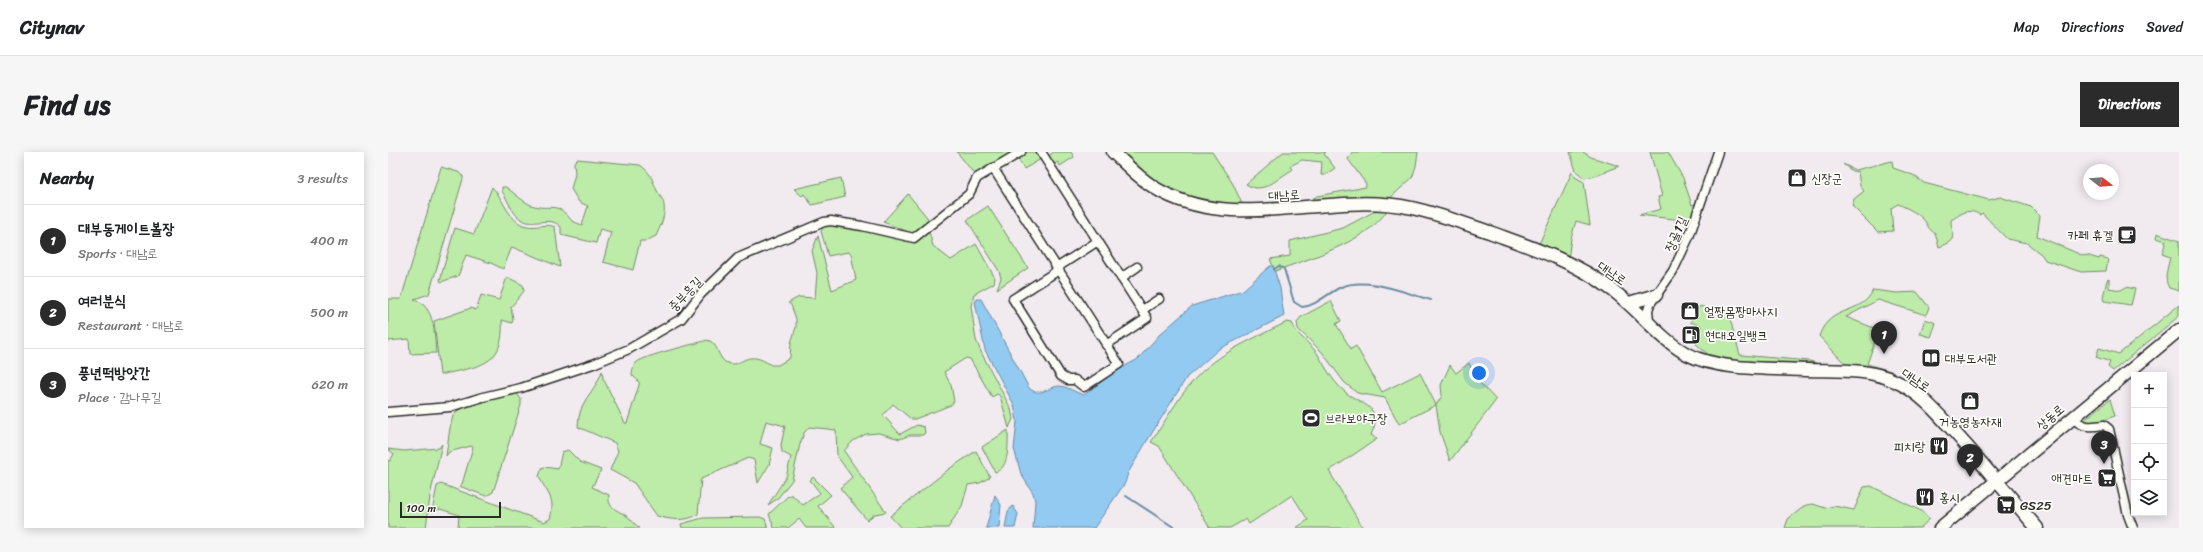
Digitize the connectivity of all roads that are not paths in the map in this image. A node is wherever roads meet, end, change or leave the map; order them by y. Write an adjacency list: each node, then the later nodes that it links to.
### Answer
1 (1021, 152): 5 (street)
2 (1041, 152): 6 (street)
3 (1113, 152): 12 (street, 대남로)
4 (1718, 152): 10 (street, 장골1길)
5 (993, 168): 8 (street); 17 (street, 중부흥길)
6 (1098, 241): 8 (street); 9 (street)
7 (1137, 267): 9 (street)
8 (1058, 269): 16 (street); 16 (street)
9 (1121, 278): 13 (street)
10 (1656, 295): 12 (street); 14 (street, 장골1길)
11 (1159, 299): 13 (street)
12 (1630, 303): 14 (street, 대남로)
13 (1142, 310): 16 (street)
14 (1649, 322): 19 (street, 대남로)
15 (2179, 330): 18 (street, 상동로)
16 (1106, 345)
17 (388, 412)
18 (2072, 417): 19 (street, 상동로); 22 (street)
19 (1996, 480): 20 (street, 상동로); 21 (street, 대남로)
20 (1940, 528)
21 (2037, 528)
22 (2133, 528)

